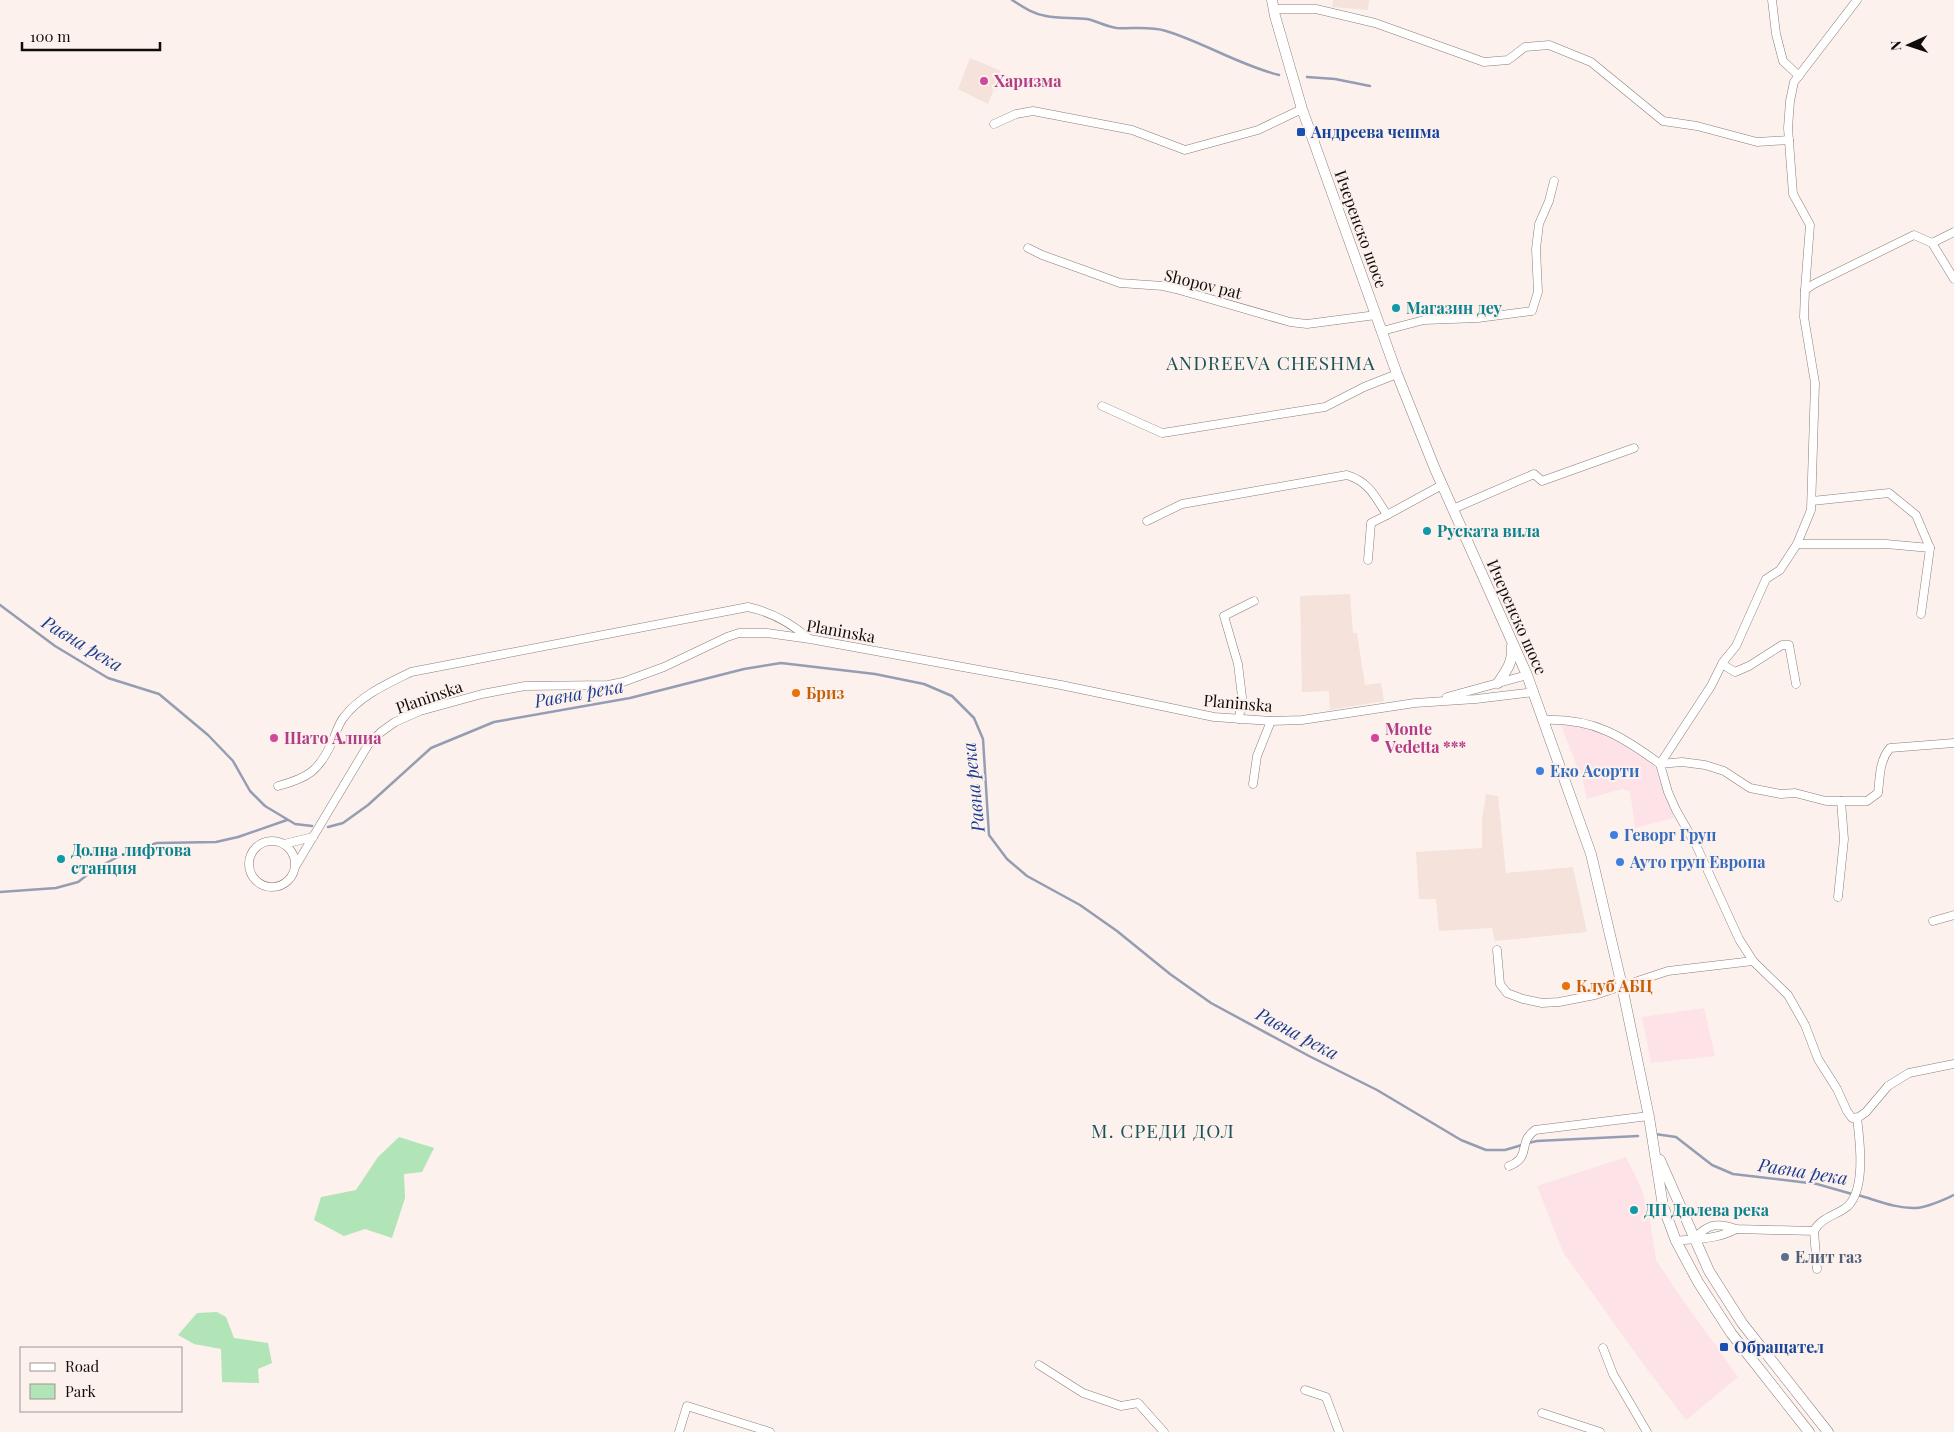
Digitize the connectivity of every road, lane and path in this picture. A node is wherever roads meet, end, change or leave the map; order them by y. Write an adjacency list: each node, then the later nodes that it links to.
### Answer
1 (1772, 0): 4 (street)
2 (1857, 0): 4 (street)
3 (1273, 4): 5 (street, Ичеренско шосе); 7 (street)
4 (1799, 76): 7 (street)
5 (1302, 109): 6 (street); 14 (street, Ичеренско шосе)
6 (994, 124)
7 (1789, 140): 13 (street)
8 (1554, 181): 15 (street)
9 (1954, 232): 10 (street)
10 (1932, 243): 12 (street); 13 (street)
11 (1028, 248): 14 (street, Shopov pat)
12 (1954, 279)
13 (1805, 290): 20 (street)
14 (1376, 315): 15 (street, Ичеренско шосе)
15 (1382, 331): 16 (street, Ичеренско шосе)
16 (1397, 374): 17 (street); 19 (street, Ичеренско шосе)
17 (1102, 406)
18 (1634, 448): 21 (street)
19 (1442, 485): 21 (street, Ичеренско шосе); 22 (street)
20 (1812, 500): 24 (street); 25 (street)
21 (1453, 509): 30 (street, Ичеренско шосе)
22 (1387, 515): 23 (street); 26 (street)
23 (1148, 521)
24 (1797, 544): 25 (street); 31 (street)
25 (1930, 548): 28 (street)
26 (1368, 560)
27 (1254, 601): 37 (street)
28 (1920, 614)
29 (810, 639): 37 (street, Planinska); 43 (street); 45 (street, Planinska)
30 (1512, 640): 32 (street, Ичеренско шосе); 33 (street)
31 (1722, 664): 34 (street); 41 (street)
32 (1527, 675): 33 (street); 35 (street, Ичеренско шосе)
33 (1498, 683): 36 (street)
34 (1796, 684)
35 (1534, 692): 36 (street); 38 (street, Ичеренско шосе)
36 (1434, 701): 39 (street, Planinska)
37 (1239, 719): 39 (street, Planinska)
38 (1544, 720): 41 (street); 53 (street, Ичеренско шосе)
39 (1271, 721): 42 (street)
40 (1954, 743): 44 (street)
41 (1660, 764): 44 (street); 52 (street)
42 (1253, 784)
43 (278, 786)
44 (1841, 801): 48 (street)
45 (313, 837): 46 (street); 47 (street, Planinska)
46 (284, 844): 47 (street); 47 (street)
47 (295, 867)
48 (1838, 897)
49 (1954, 914): 50 (street)
50 (1933, 921)
51 (1497, 950): 53 (street)
52 (1753, 961): 53 (street); 56 (street)
53 (1622, 986): 55 (street, Ичеренско шосе)
54 (1954, 1064): 56 (street)
55 (1649, 1116): 57 (street, Ичеренско шосе); 58 (street)
56 (1857, 1118): 60 (street)
57 (1655, 1150): 61 (street); 62 (street)
58 (1509, 1166)
59 (1736, 1229): 60 (street); 61 (street); 61 (street)
60 (1814, 1231): 63 (street)
61 (1694, 1238): 62 (street); 75 (street)
62 (1676, 1241): 74 (street)
63 (1817, 1269)
64 (1603, 1348): 73 (street)
65 (1039, 1365): 70 (street)
66 (1305, 1390): 71 (street)
67 (1542, 1413): 72 (street)
68 (679, 1432): 69 (street)
69 (770, 1432)
70 (1164, 1432)
71 (1339, 1432)
72 (1600, 1432)
73 (1646, 1432)
74 (1809, 1432)
75 (1828, 1432)

